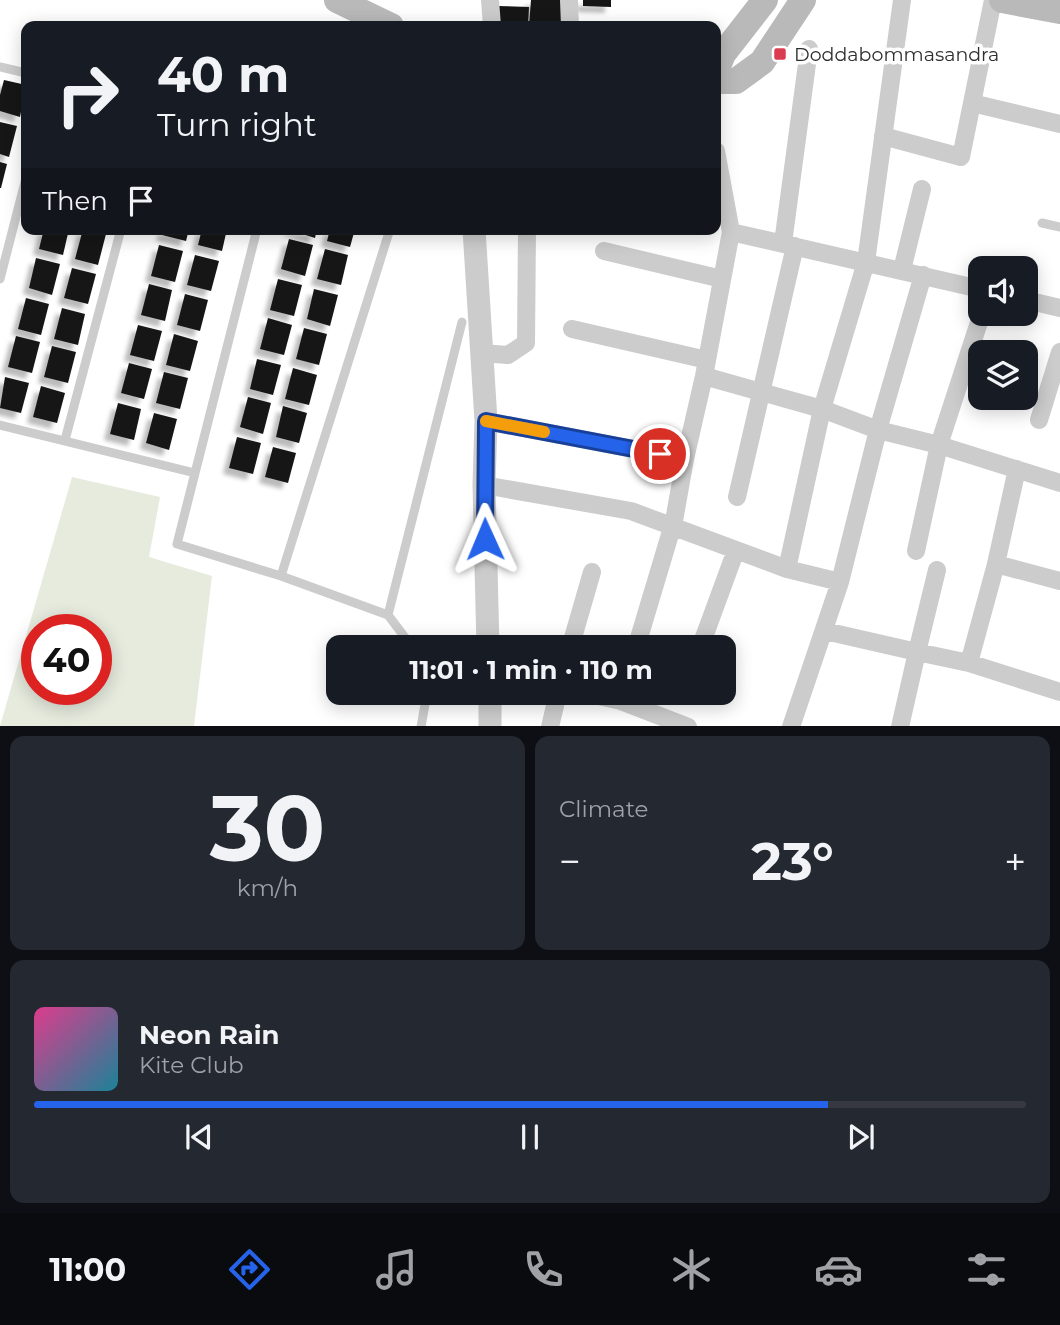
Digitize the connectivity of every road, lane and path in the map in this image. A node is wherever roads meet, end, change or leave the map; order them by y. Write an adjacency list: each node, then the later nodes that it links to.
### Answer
1 (337, 0): 10 (main road)
2 (490, 0): 11 (street)
3 (569, 0): 12 (street)
4 (765, 0): 14 (main road)
5 (803, 0): 17 (main road)
6 (902, 0): 20 (street)
7 (993, 0): 18 (street)
8 (1002, 0): 9 (main road)
9 (1060, 11)
10 (381, 21)
11 (492, 21)
12 (570, 21)
13 (809, 49): 32 (street)
14 (721, 59)
15 (0, 67): 16 (lane)
16 (21, 72)
17 (721, 80)
18 (972, 103): 19 (street); 20 (street)
19 (1060, 124)
20 (883, 136): 34 (street)
21 (721, 178): 26 (street)
22 (922, 189): 35 (street)
23 (21, 197): 37 (lane)
24 (1042, 223): 25 (lane)
25 (1060, 227)
26 (731, 232): 32 (street); 38 (street)
27 (119, 235): 54 (lane)
28 (255, 235): 58 (lane)
29 (388, 235): 69 (lane)
30 (474, 235): 46 (street)
31 (527, 235): 46 (street)
32 (789, 245): 34 (street); 48 (street)
33 (604, 251): 38 (street)
34 (866, 262): 35 (street); 49 (street)
35 (902, 270): 36 (street)
36 (923, 275): 39 (street); 53 (street)
37 (0, 279)
38 (722, 279): 47 (street)
39 (968, 286)
40 (1038, 303): 41 (street)
41 (1060, 308)
42 (462, 322): 72 (lane)
43 (978, 326): 55 (street)
44 (572, 329): 47 (street)
45 (1060, 352): 50 (street)
46 (481, 353): 51 (street)
47 (705, 368): 48 (street); 56 (street)
48 (762, 393): 49 (street); 61 (street)
49 (822, 408): 53 (street); 66 (street)
50 (1039, 420)
51 (486, 421): 56 (street); 60 (street)
52 (0, 425): 54 (lane)
53 (878, 430): 55 (street); 71 (street)
54 (65, 440): 58 (lane)
55 (939, 445): 57 (street); 64 (street)
56 (685, 459): 62 (street)
57 (1017, 469): 59 (street); 65 (street)
58 (195, 473): 69 (lane)
59 (1060, 482)
60 (484, 485): 62 (street); 75 (street)
61 (737, 497)
62 (673, 526): 63 (street); 77 (street)
63 (736, 550): 66 (street); 78 (street)
64 (916, 551)
65 (996, 564): 70 (street); 80 (street)
66 (786, 569): 71 (street)
67 (937, 570): 79 (street)
68 (592, 572): 76 (street)
69 (281, 576): 72 (lane)
70 (1060, 581)
71 (840, 582): 73 (street)
72 (388, 615): 74 (lane)
73 (825, 631): 79 (street); 90 (street)
74 (403, 635)
75 (488, 635)
76 (574, 635)
77 (640, 635)
78 (705, 635)
79 (917, 652): 80 (street); 91 (street)
80 (970, 663): 81 (street)
81 (1060, 692)
82 (425, 705): 86 (lane)
83 (490, 705): 87 (street)
84 (555, 705): 88 (street)
85 (640, 705): 89 (street)
86 (421, 726)
87 (491, 726)
88 (550, 726)
89 (688, 726)
90 (791, 726)
91 (900, 726)

